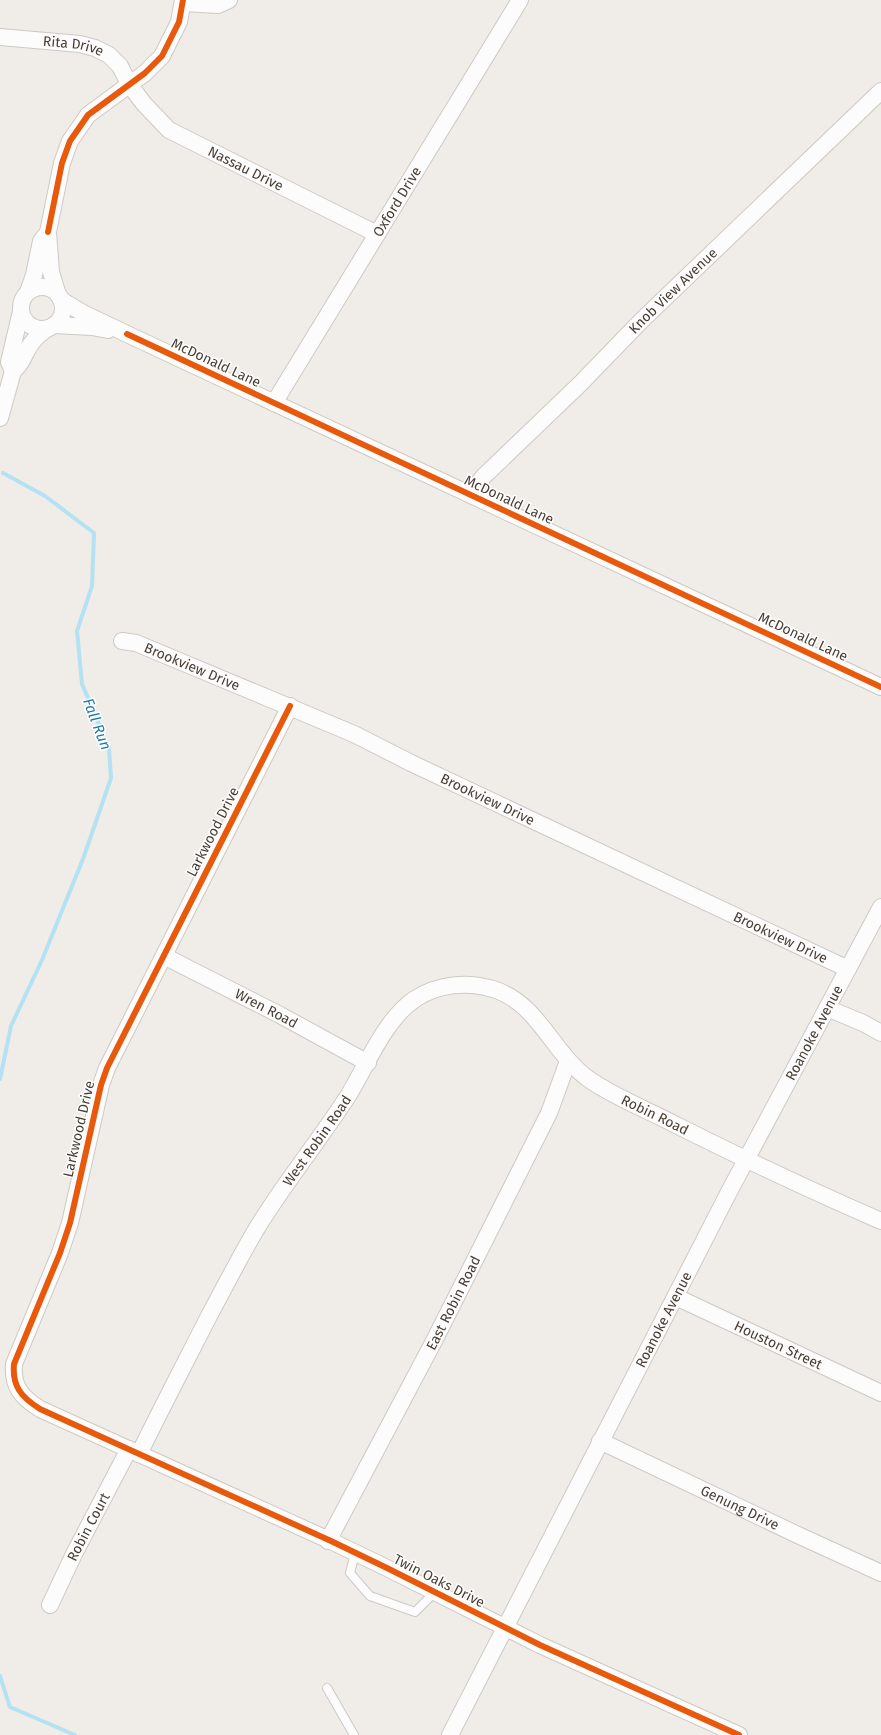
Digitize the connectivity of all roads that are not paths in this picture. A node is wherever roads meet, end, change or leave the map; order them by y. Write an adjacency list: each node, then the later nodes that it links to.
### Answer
1 (229, 0): 3 (street)
2 (520, 0): 8 (street, Oxford Drive)
3 (183, 2): 5 (street)
4 (0, 37): 5 (street, Rita Drive)
5 (129, 84): 7 (street); 8 (street, Nassau Drive)
6 (881, 91): 17 (street, Knob View Avenue)
7 (48, 232): 9 (street); 10 (street)
8 (377, 234): 15 (street, Oxford Drive)
9 (28, 292): 10 (street); 11 (street)
10 (59, 298): 12 (street); 13 (street, McDonald Lane)
11 (21, 311): 12 (street); 14 (street)
12 (51, 327): 13 (street, McDonald Lane); 14 (street)
13 (127, 334): 15 (street, McDonald Lane)
14 (8, 377): 16 (street)
15 (274, 403): 17 (street, McDonald Lane)
16 (0, 418)
17 (469, 494): 19 (street, McDonald Lane)
18 (122, 641): 20 (street, Brookview Drive)
19 (881, 687)
20 (290, 706): 22 (street, Larkwood Drive); 23 (street, Brookview Drive)
21 (881, 907): 23 (street, Roanoke Avenue)
22 (164, 956): 27 (street, Wren Road); 33 (street, Larkwood Drive)
23 (848, 969): 24 (street, Roanoke Avenue)
24 (827, 1008): 25 (street); 28 (street, Roanoke Avenue)
25 (881, 1033)
26 (568, 1061): 27 (street, West Robin Road); 28 (street, Robin Road); 34 (street, East Robin Road)
27 (368, 1063): 33 (street, West Robin Road)
28 (747, 1160): 29 (street, Robin Road); 30 (street, Roanoke Avenue)
29 (881, 1222)
30 (676, 1297): 31 (street, Houston Street); 32 (street, Roanoke Avenue)
31 (881, 1393)
32 (600, 1441): 36 (street, Genung Drive); 39 (street, Roanoke Avenue)
33 (134, 1451): 34 (street, Twin Oaks Drive); 38 (street, Robin Court)
34 (328, 1541): 35 (street, Twin Oaks Drive)
35 (355, 1553): 37 (street, Twin Oaks Drive); 37 (lane)
36 (881, 1572)
37 (435, 1592): 39 (street, Twin Oaks Drive)
38 (50, 1604)
39 (505, 1628): 42 (street, Roanoke Avenue); 43 (street, Twin Oaks Drive)
40 (327, 1688): 41 (lane)
41 (354, 1735)
42 (450, 1735)
43 (739, 1735)

